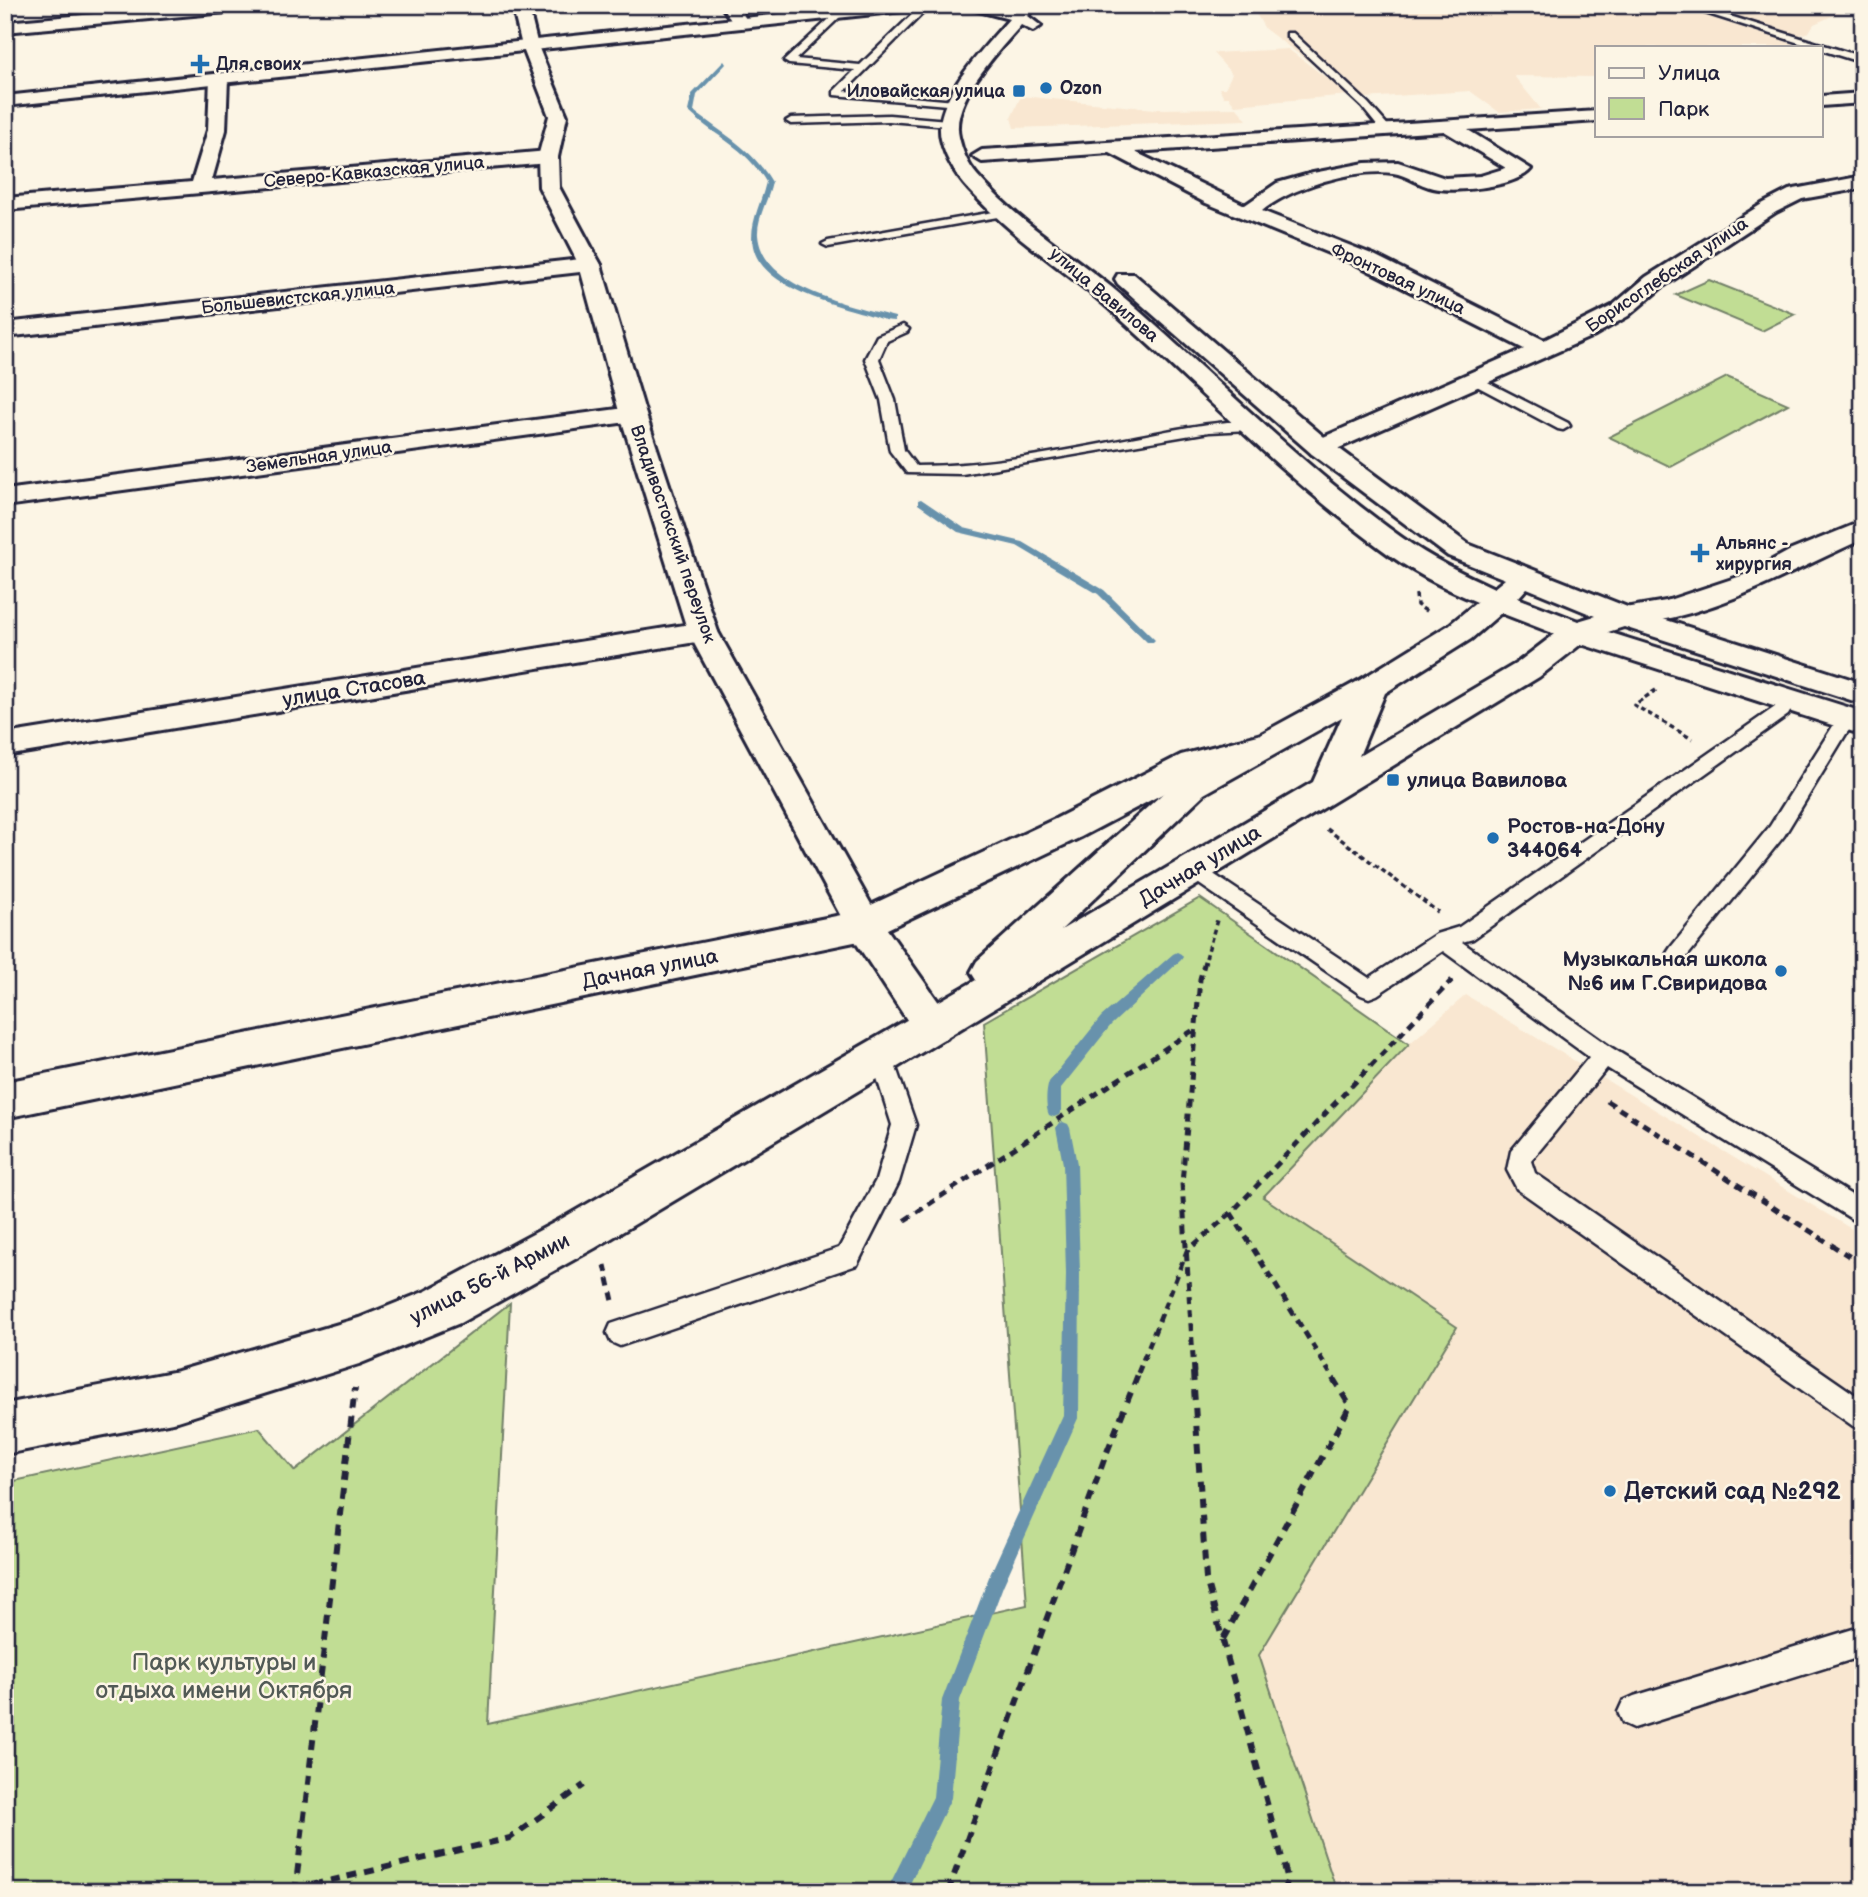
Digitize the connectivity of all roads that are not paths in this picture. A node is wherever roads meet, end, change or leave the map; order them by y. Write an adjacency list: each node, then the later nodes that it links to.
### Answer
1 (249, 5): 11 (street)
2 (520, 5): 13 (street, Владивостокский переулок)
3 (729, 5): 10 (street)
4 (912, 5): 8 (street)
5 (928, 5): 17 (lane)
6 (973, 5): 9 (street)
7 (1684, 5): 14 (lane)
8 (840, 12): 10 (street); 17 (lane)
9 (1031, 16): 24 (street)
10 (740, 22): 13 (street)
11 (5, 27)
12 (1290, 35): 26 (lane)
13 (530, 46): 18 (street); 28 (street, Владивостокский переулок)
14 (1817, 46)
15 (1822, 47): 16 (lane)
16 (1863, 60)
17 (860, 68): 24 (lane)
18 (219, 78): 20 (street); 30 (street)
19 (1863, 98): 21 (street)
20 (5, 101)
21 (1822, 101)
22 (1595, 116): 25 (street)
23 (791, 121): 24 (lane)
24 (967, 126): 27 (street); 33 (street, улица Вавилова); 43 (street, улица Вавилова)
25 (1448, 126): 26 (street); 32 (street)
26 (1387, 131): 27 (street)
27 (1115, 149): 32 (street, Фронтовая улица)
28 (548, 158): 30 (street, Северо-Кавказская улица); 35 (street, Владивостокский переулок)
29 (1863, 182): 38 (street, Борисоглебская улица)
30 (200, 188): 31 (street, Северо-Кавказская улица)
31 (5, 204)
32 (1248, 212): 38 (street, Фронтовая улица)
33 (1005, 213): 34 (lane); 41 (street, улица Вавилова)
34 (828, 244)
35 (590, 265): 37 (street, Большевистская улица); 40 (street, Владивостокский переулок)
36 (903, 329): 41 (lane)
37 (5, 330)
38 (1545, 350): 39 (street, Борисоглебская улица)
39 (1476, 380): 42 (lane); 43 (street, Борисоглебская улица)
40 (633, 415): 44 (street, Земельная улица); 49 (street, Владивостокский переулок)
41 (1250, 426): 47 (street, улица Вавилова)
42 (1563, 426)
43 (1321, 448): 46 (street, улица Вавилова)
44 (5, 498)
45 (1863, 529): 48 (street, Дачная улица)
46 (1524, 579): 47 (street, Дачная улица); 48 (street, улица Вавилова)
47 (1496, 601): 50 (street, улица Вавилова); 51 (street, Дачная улица)
48 (1624, 617): 50 (street, Дачная улица); 53 (street, улица Вавилова)
49 (703, 632): 55 (street, улица Стасова); 58 (street, Владивостокский переулок)
50 (1577, 632): 52 (street, улица Вавилова); 56 (street, Дачная улица)
51 (1371, 687): 54 (street, Дачная улица); 56 (street)
52 (1788, 700): 53 (street, улица Вавилова); 59 (lane)
53 (1858, 712): 60 (lane)
54 (1262, 744): 58 (street, Дачная улица); 61 (street, Дачная улица)
55 (5, 745)
56 (1326, 790): 57 (street, Дачная улица)
57 (1193, 870): 59 (lane); 61 (street, Дачная улица)
58 (863, 925): 61 (street, Владивостокский переулок); 64 (street, Дачная улица)
59 (1443, 940): 62 (lane)
60 (1678, 953)
61 (933, 1026): 63 (street, улица 56-й Армии)
62 (1604, 1055): 65 (lane); 67 (lane)
63 (881, 1056): 66 (lane); 68 (street, улица 56-й Армии)
64 (5, 1100)
65 (1863, 1214)
66 (620, 1333)
67 (1863, 1416)
68 (5, 1429)
69 (1863, 1641): 70 (lane)
70 (1634, 1712)

